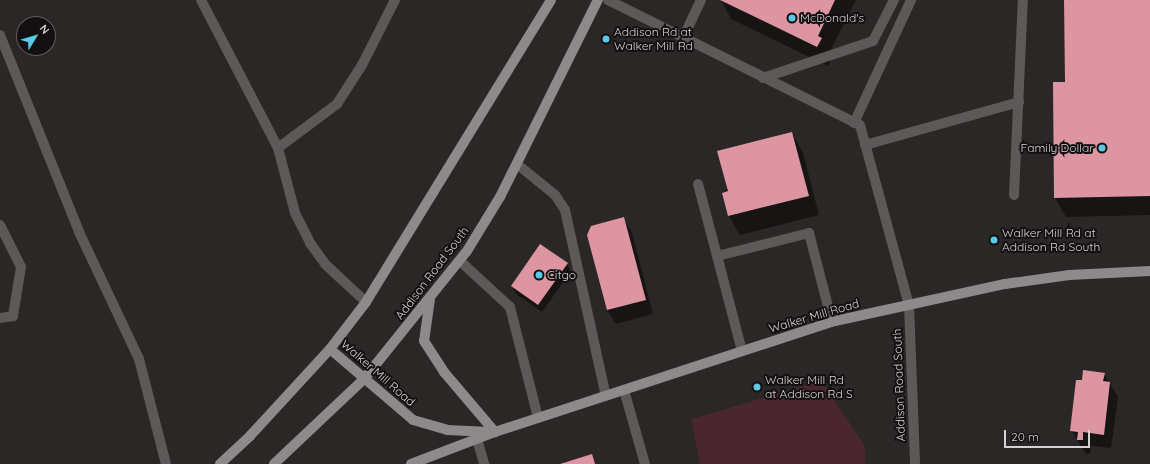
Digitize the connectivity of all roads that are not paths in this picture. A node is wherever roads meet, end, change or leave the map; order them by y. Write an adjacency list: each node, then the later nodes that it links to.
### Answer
1 (201, 0): 16 (street)
2 (395, 0): 16 (street)
3 (551, 0): 25 (main road)
4 (598, 0): 17 (main road, Addison Road South)
5 (608, 0): 11 (street)
6 (701, 0): 11 (street)
7 (894, 0): 12 (street)
8 (911, 0): 14 (street)
9 (1023, 0): 13 (street)
10 (0, 36): 37 (street)
11 (683, 38): 12 (street)
12 (763, 78): 14 (street)
13 (1020, 102): 15 (street); 19 (street)
14 (854, 123): 15 (street, Addison Road South)
15 (865, 145): 26 (street, Addison Road South)
16 (278, 148): 25 (street)
17 (517, 164): 22 (main road, Addison Road South); 33 (street)
18 (698, 184): 21 (street)
19 (1014, 195)
20 (0, 225): 27 (street)
21 (717, 256): 28 (street); 30 (street)
22 (460, 261): 24 (main road, Addison Road South); 34 (street)
23 (1150, 271): 26 (main road, Walker Mill Road)
24 (430, 298): 31 (main road, Addison Road South); 35 (main road)
25 (366, 302): 29 (main road)
26 (908, 305): 28 (main road, Walker Mill Road); 43 (street, Addison Road South)
27 (0, 318)
28 (832, 322): 30 (main road, Walker Mill Road)
29 (330, 349): 31 (main road, Walker Mill Road); 38 (main road, Walker Mill Road)
30 (742, 351): 32 (main road, Walker Mill Road)
31 (364, 379): 35 (main road, Walker Mill Road); 39 (main road, Addison Road South)
32 (624, 390): 33 (main road, Walker Mill Road); 42 (street)
33 (606, 396): 34 (main road, Walker Mill Road)
34 (538, 418): 35 (main road, Walker Mill Road)
35 (495, 432): 36 (main road, Walker Mill Road)
36 (477, 438): 40 (main road, Walker Mill Road); 41 (street)
37 (166, 464)
38 (220, 464)
39 (274, 464)
40 (410, 464)
41 (484, 464)
42 (645, 464)
43 (915, 464)

